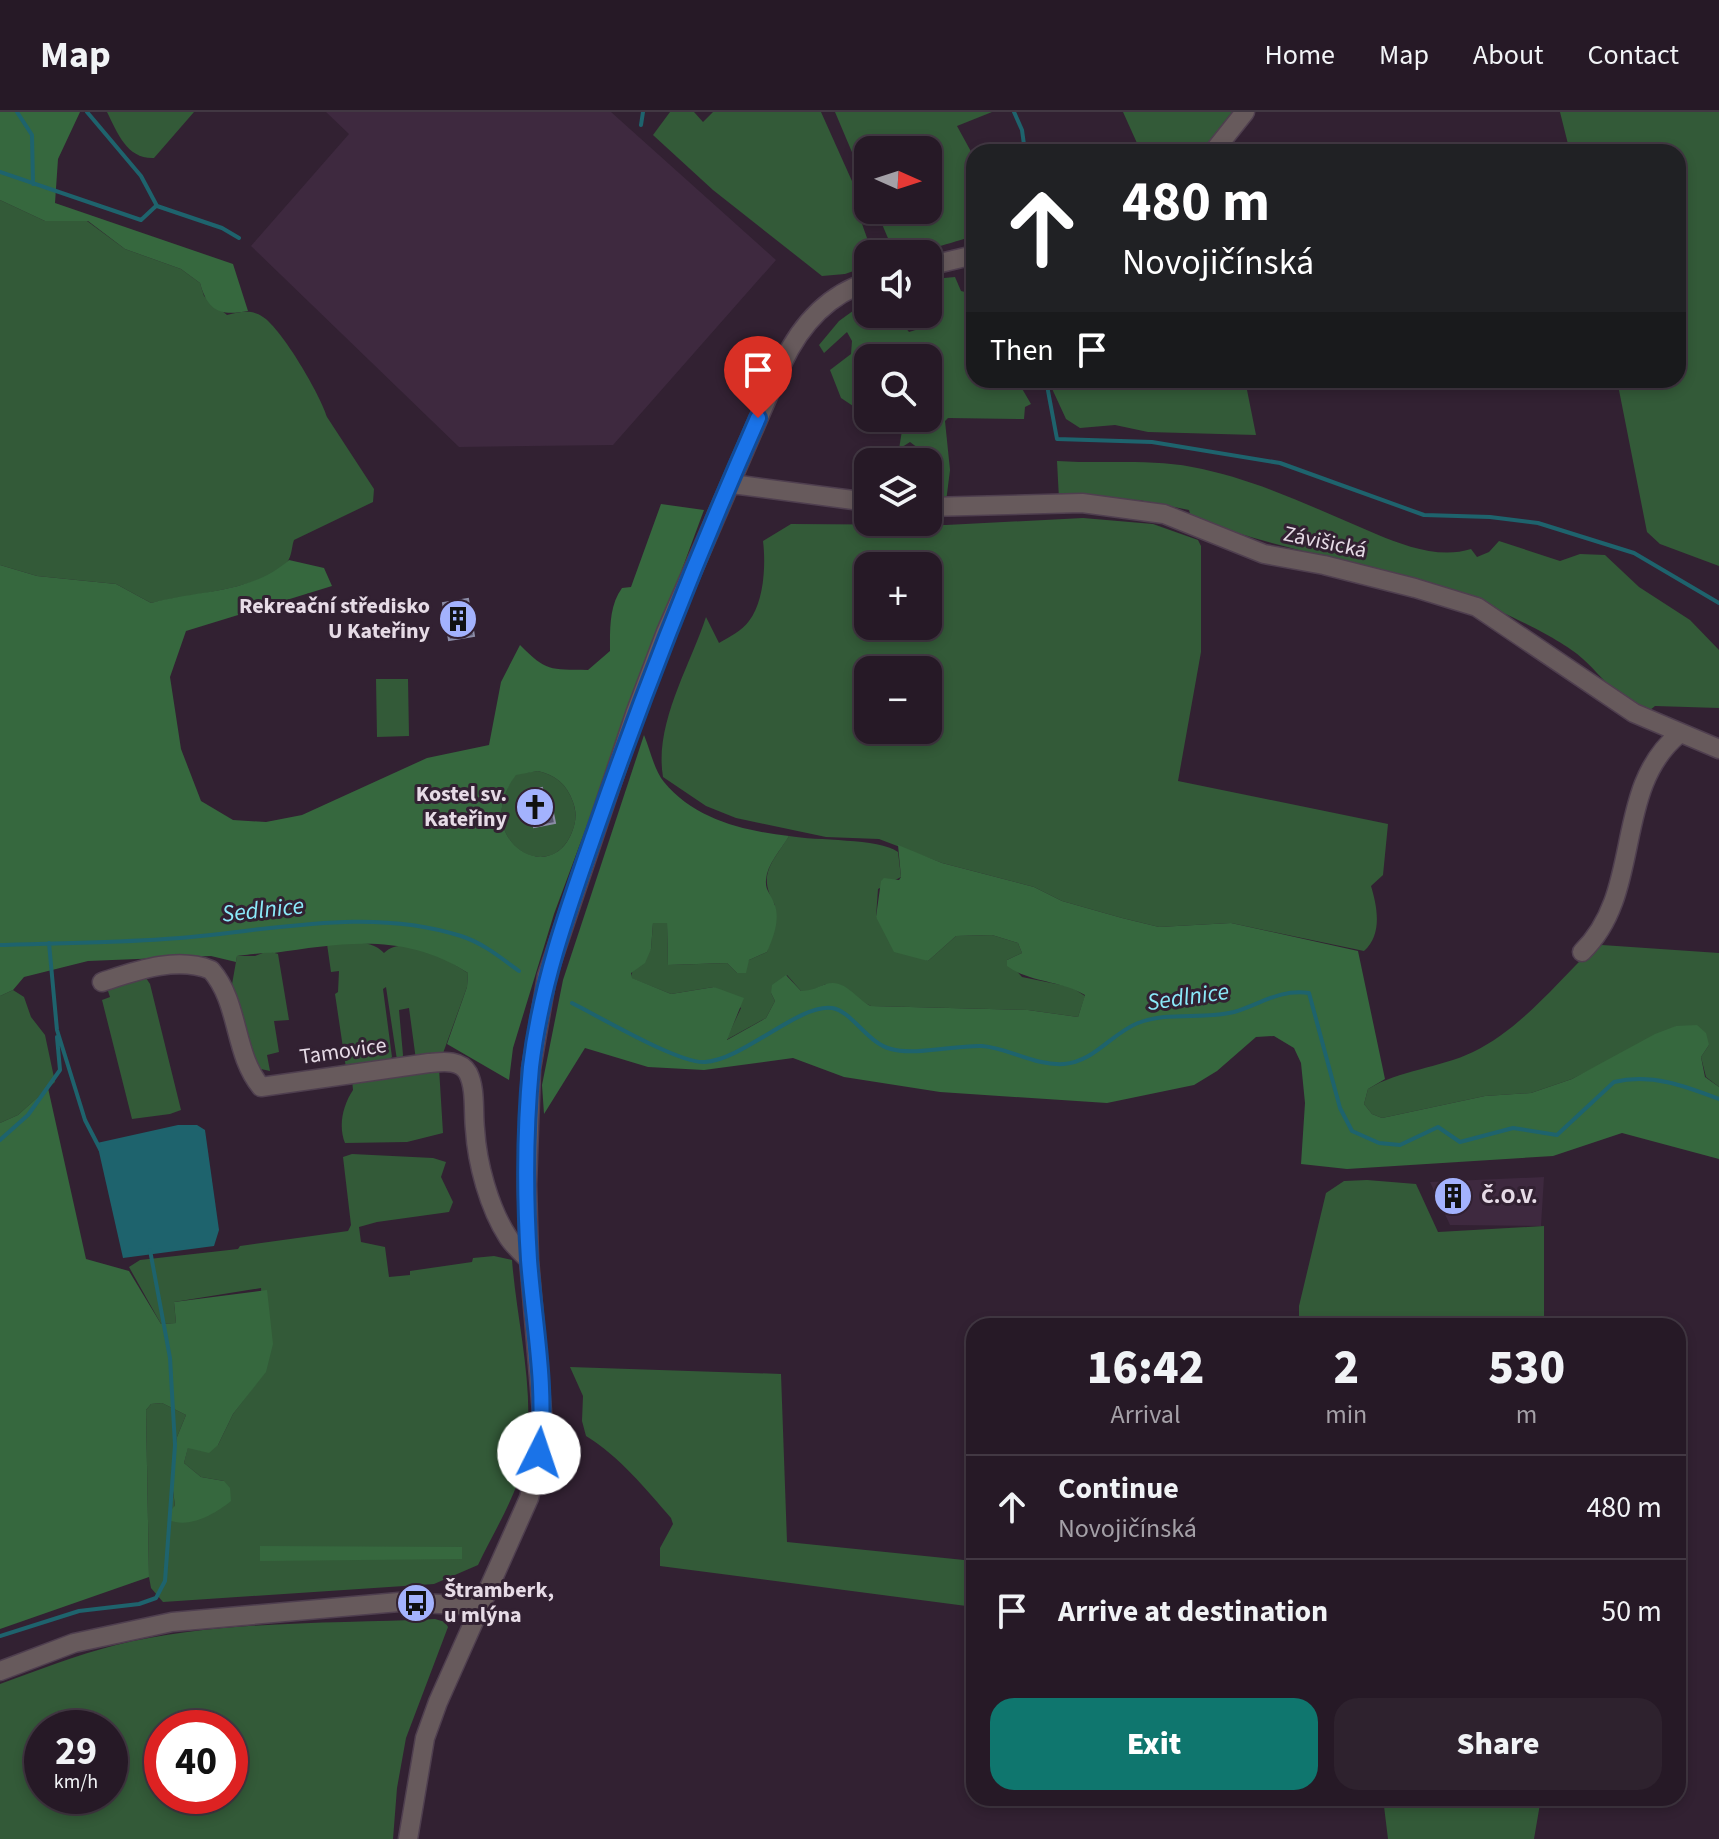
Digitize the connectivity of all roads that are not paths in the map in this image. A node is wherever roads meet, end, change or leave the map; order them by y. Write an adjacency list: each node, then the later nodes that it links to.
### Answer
1 (1245, 112): 2 (street)
2 (1219, 144)
3 (966, 257): 4 (street)
4 (942, 263)
5 (854, 288): 6 (street)
6 (732, 484): 7 (street); 13 (street)
7 (854, 500)
8 (942, 507): 9 (street, Závišická)
9 (1679, 734): 10 (street, Závišická); 11 (street)
10 (1719, 749)
11 (1582, 952)
12 (102, 982): 13 (street, Tamovice)
13 (529, 1260): 14 (street)
14 (481, 1606): 15 (street); 16 (street)
15 (0, 1671)
16 (408, 1839)

